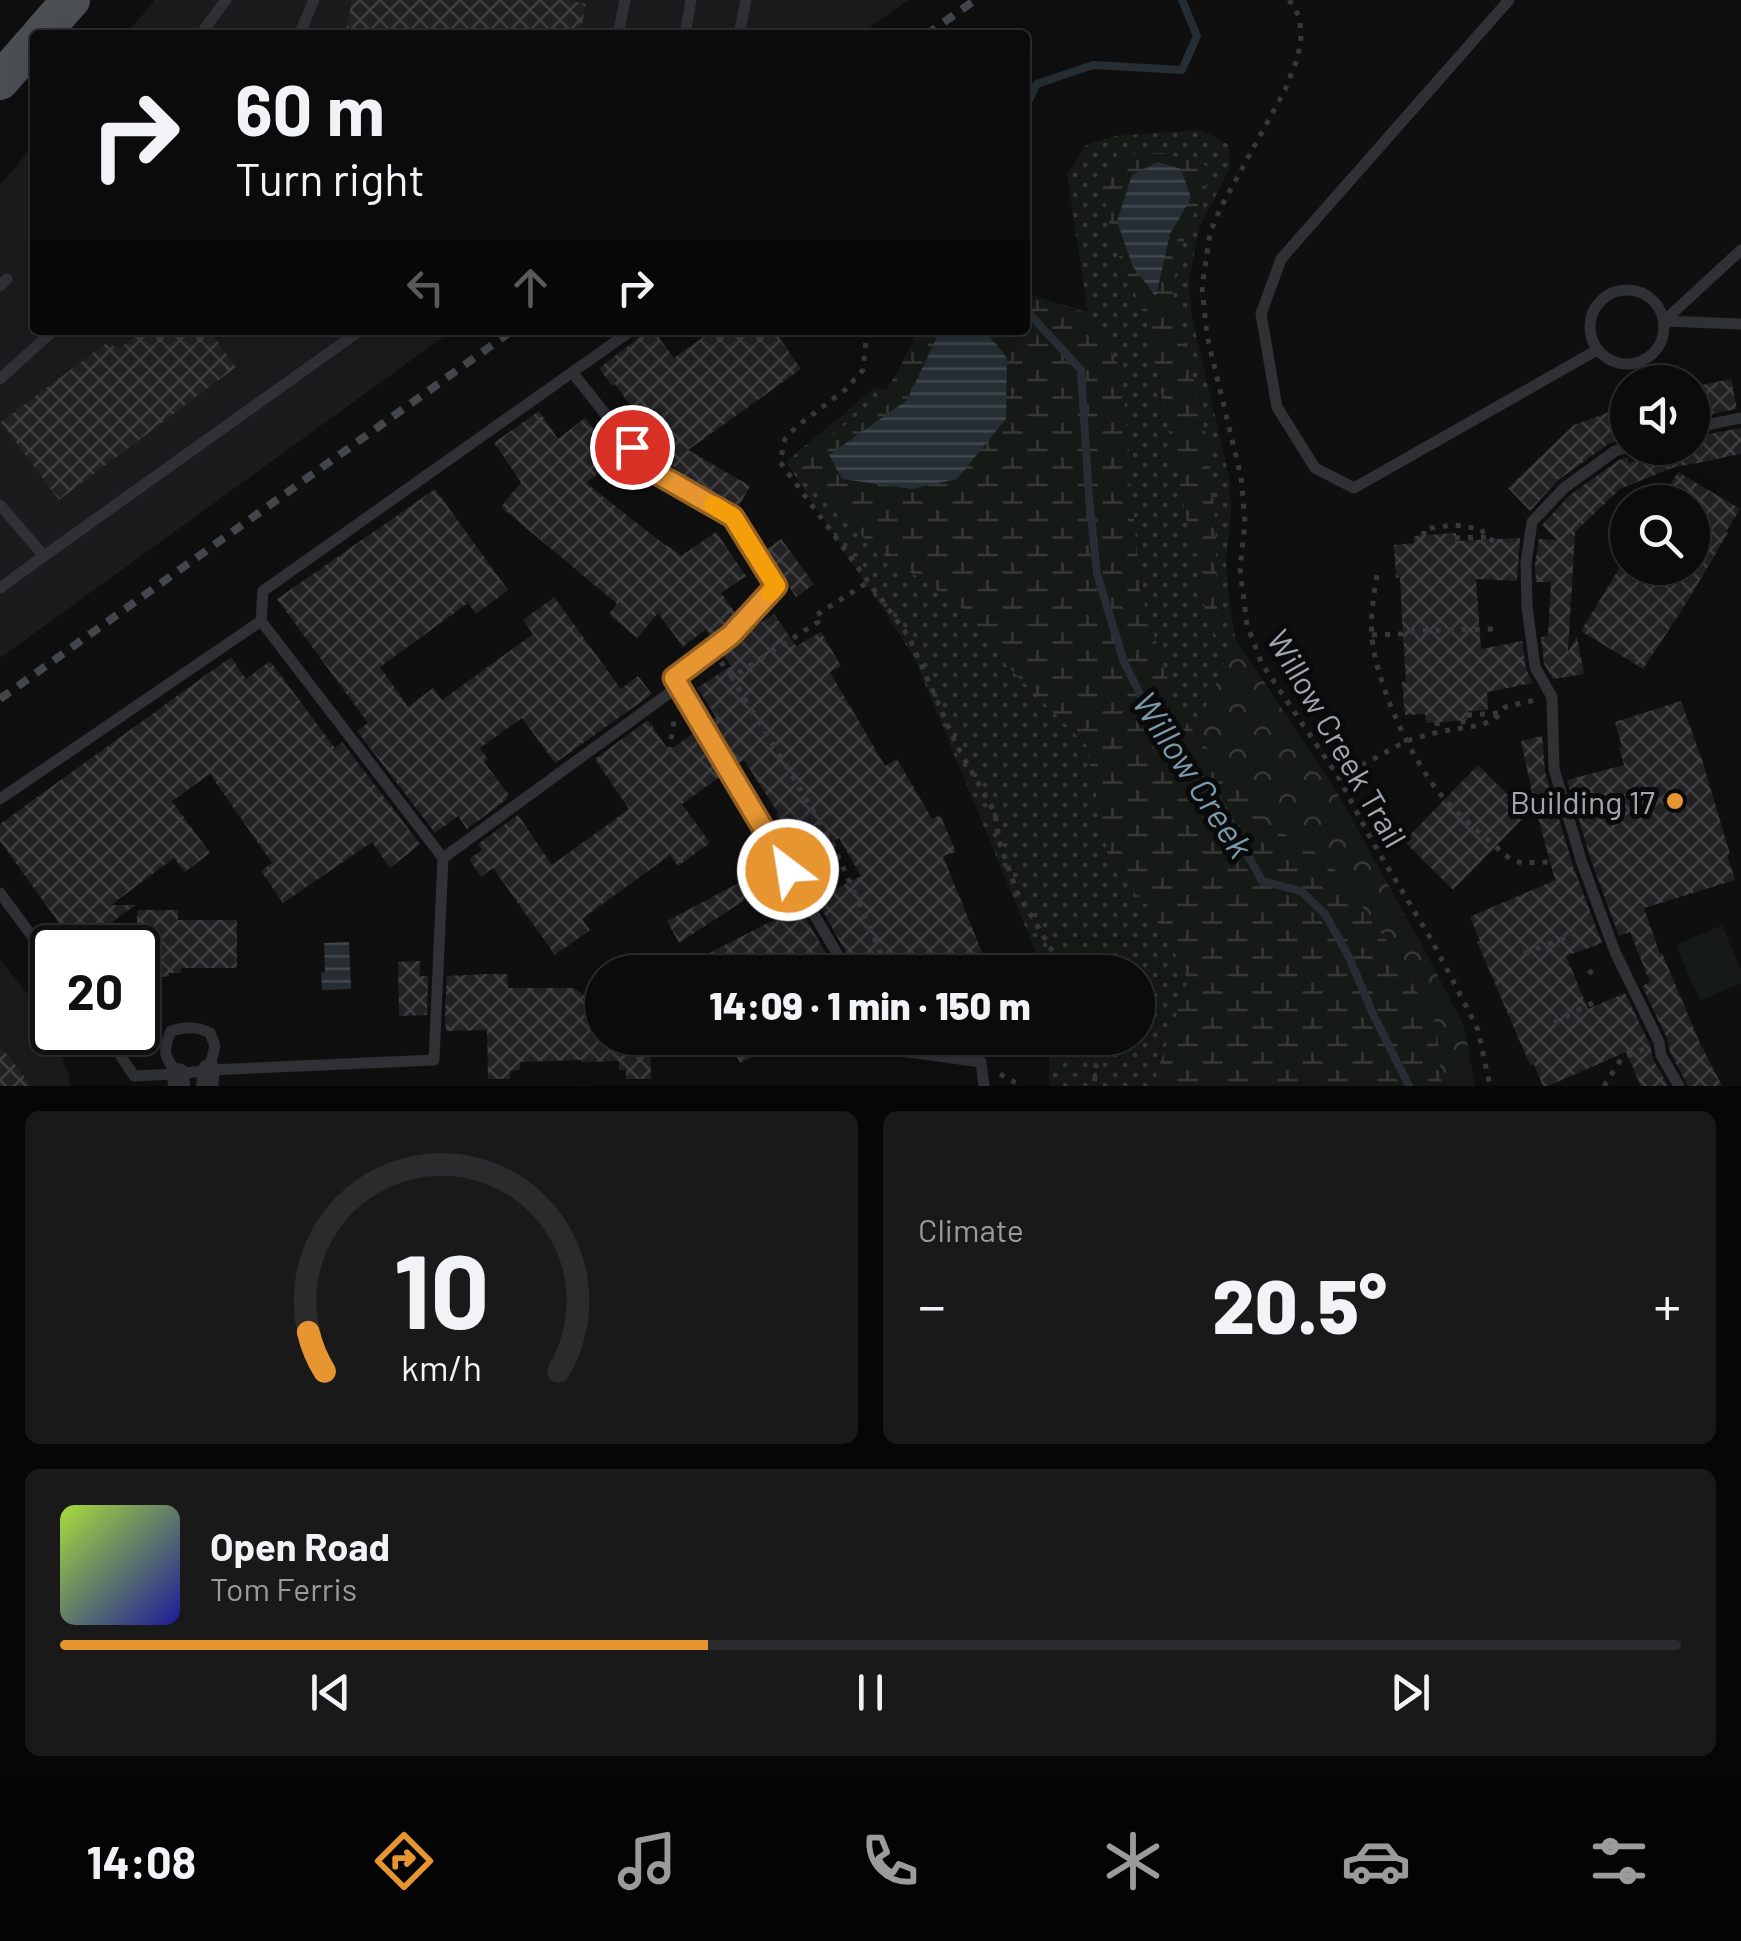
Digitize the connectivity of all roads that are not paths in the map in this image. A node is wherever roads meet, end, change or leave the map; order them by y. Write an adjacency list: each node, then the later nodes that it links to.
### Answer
1 (70, 0): 8 (main road)
2 (226, 0): 9 (lane)
3 (314, 0): 10 (lane)
4 (624, 0): 11 (lane)
5 (690, 0): 12 (lane)
6 (746, 0): 13 (lane)
7 (1509, 0): 22 (lane)
8 (44, 30)
9 (204, 30)
10 (301, 30)
11 (619, 30)
12 (686, 30)
13 (740, 30)
14 (30, 47): 15 (main road)
15 (0, 81)
16 (1741, 250): 17 (lane)
17 (1664, 322): 18 (lane); 22 (lane); 22 (lane)
18 (1741, 324)
19 (48, 335): 24 (lane)
20 (354, 335): 29 (lane)
21 (625, 335): 23 (lane)
22 (1597, 350)
23 (572, 372): 31 (lane); 32 (lane)
24 (0, 378)
25 (1741, 418): 26 (lane)
26 (1710, 424)
27 (1610, 456): 43 (lane)
28 (0, 504): 29 (lane)
29 (44, 556): 30 (lane)
30 (0, 588)
31 (261, 621): 33 (lane); 34 (lane)
32 (679, 686): 34 (lane); 37 (lane)
33 (0, 799)
34 (444, 858): 40 (lane)
35 (0, 892): 36 (lane)
36 (30, 932)
37 (838, 955)
38 (120, 1055): 41 (lane)
39 (930, 1055): 42 (lane)
40 (208, 1078): 41 (lane); 41 (lane)
41 (179, 1080)
42 (984, 1086)
43 (1679, 1086)

